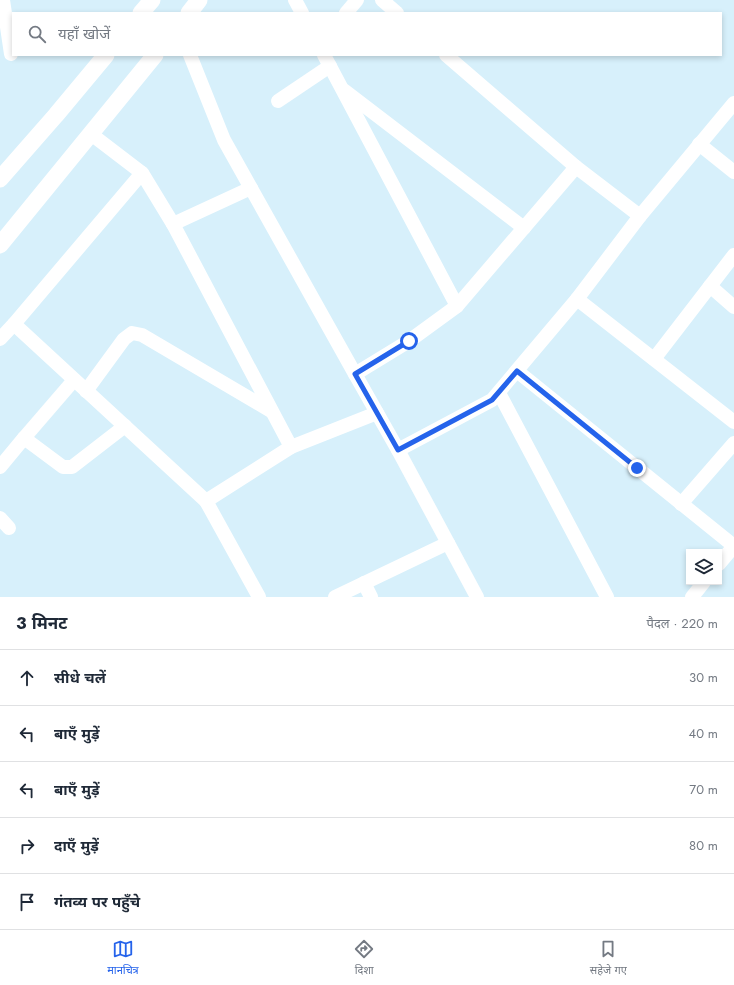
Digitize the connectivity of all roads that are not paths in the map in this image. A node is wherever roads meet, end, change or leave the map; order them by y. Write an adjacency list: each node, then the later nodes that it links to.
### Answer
1 (3, 0): 12 (street)
2 (152, 0): 7 (street)
3 (199, 0): 8 (street)
4 (295, 0): 9 (street)
5 (357, 0): 10 (street)
6 (382, 0): 11 (street)
7 (142, 12)
8 (190, 12)
9 (301, 12)
10 (347, 12)
11 (396, 12)
12 (11, 54)
13 (105, 56): 26 (street)
14 (154, 56): 21 (street)
15 (190, 56): 27 (street)
16 (447, 56): 23 (street)
17 (327, 61): 18 (street); 19 (street)
18 (342, 88): 30 (street); 35 (street)
19 (278, 100)
20 (734, 102): 22 (street)
21 (91, 134): 25 (street); 31 (street)
22 (700, 144): 24 (street); 28 (street)
23 (576, 167): 28 (street); 30 (street)
24 (734, 172)
25 (142, 173): 29 (street); 37 (street)
26 (0, 179)
27 (251, 188): 29 (street); 41 (street)
28 (640, 216): 34 (street)
29 (173, 224): 45 (street)
30 (524, 228): 35 (street)
31 (0, 245)
32 (734, 255): 33 (street)
33 (710, 286): 36 (street); 39 (street)
34 (578, 299): 39 (street); 40 (street)
35 (458, 306): 41 (street)
36 (734, 307)
37 (14, 324): 38 (street); 42 (street)
38 (0, 339)
39 (654, 359): 47 (street)
40 (517, 371): 44 (street); 55 (street)
41 (355, 374): 46 (street)
42 (74, 380): 43 (street); 49 (street)
43 (86, 391): 45 (street); 48 (street)
44 (499, 393): 52 (street); 65 (street)
45 (271, 411): 51 (street)
46 (377, 413): 51 (street); 52 (street)
47 (734, 422)
48 (125, 426): 49 (street); 54 (street)
49 (24, 438): 53 (street)
50 (734, 443): 55 (street)
51 (291, 447): 54 (street)
52 (398, 450): 56 (street)
53 (0, 467)
54 (206, 501): 61 (street)
55 (681, 504): 57 (street)
56 (448, 543): 59 (street); 64 (street)
57 (734, 546): 58 (street)
58 (722, 560)
59 (364, 583): 62 (street); 63 (street)
60 (702, 585): 66 (street)
61 (259, 597)
62 (335, 597)
63 (371, 597)
64 (477, 597)
65 (607, 597)
66 (692, 597)

